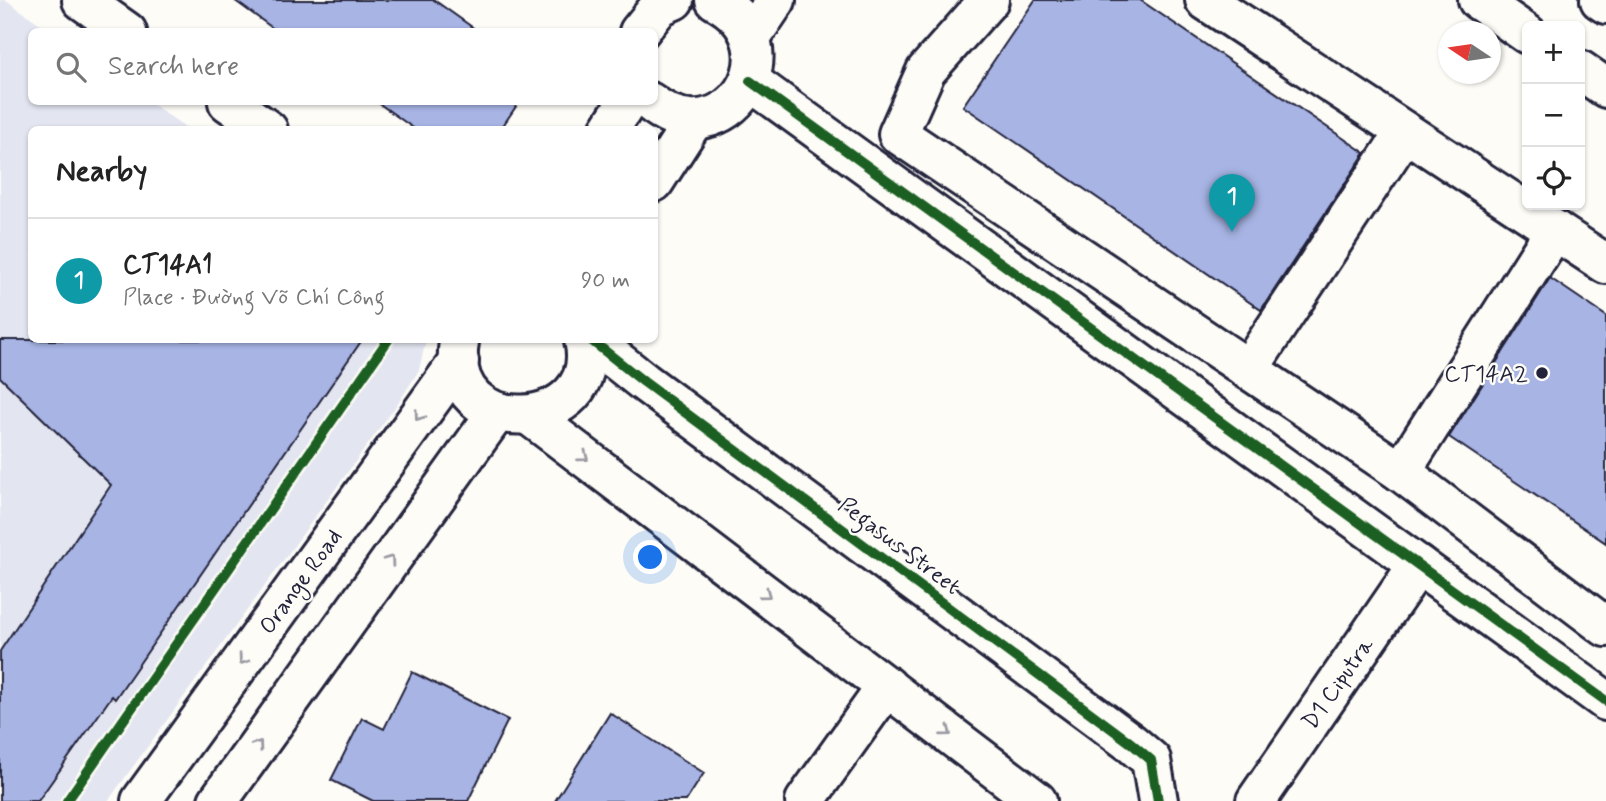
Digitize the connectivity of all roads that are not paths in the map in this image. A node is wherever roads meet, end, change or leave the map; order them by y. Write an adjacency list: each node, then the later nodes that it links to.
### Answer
1 (82, 0): 10 (main road)
2 (674, 0): 11 (main road)
3 (715, 0): 13 (main road)
4 (776, 0): 13 (main road)
5 (989, 0): 30 (main road)
6 (1205, 0): 23 (main road)
7 (1478, 0): 12 (main road)
8 (1600, 0): 9 (main road)
9 (1606, 4)
10 (121, 28)
11 (642, 28)
12 (1522, 31)
13 (751, 37): 15 (main road)
14 (1585, 73): 16 (main road)
15 (750, 80): 20 (main road); 33 (main road)
16 (1606, 88)
17 (232, 105): 21 (main road)
18 (624, 105): 22 (main road)
19 (654, 105): 20 (main road)
20 (694, 120): 24 (main road)
21 (262, 126)
22 (611, 126)
23 (1405, 132): 25 (main road); 30 (main road)
24 (658, 176)
25 (1555, 230): 26 (main road); 32 (main road)
26 (1606, 264)
27 (583, 343): 31 (main road)
28 (595, 343): 41 (main road, Pegasus Street)
29 (459, 350): 31 (main road); 37 (main road, Orange Road, one-way to 37)
30 (1248, 370): 32 (main road)
31 (514, 414): 35 (main road, one-way to 35); 38 (main road, one-way to 31)
32 (1401, 472): 34 (main road)
33 (1418, 565): 36 (main road); 42 (main road, D1 Ciputra)
34 (1606, 627)
35 (887, 686): 39 (main road); 40 (main road, one-way to 40)
36 (1606, 701)
37 (141, 801)
38 (218, 801)
39 (805, 801)
40 (1037, 801)
41 (1158, 801)
42 (1256, 801)

